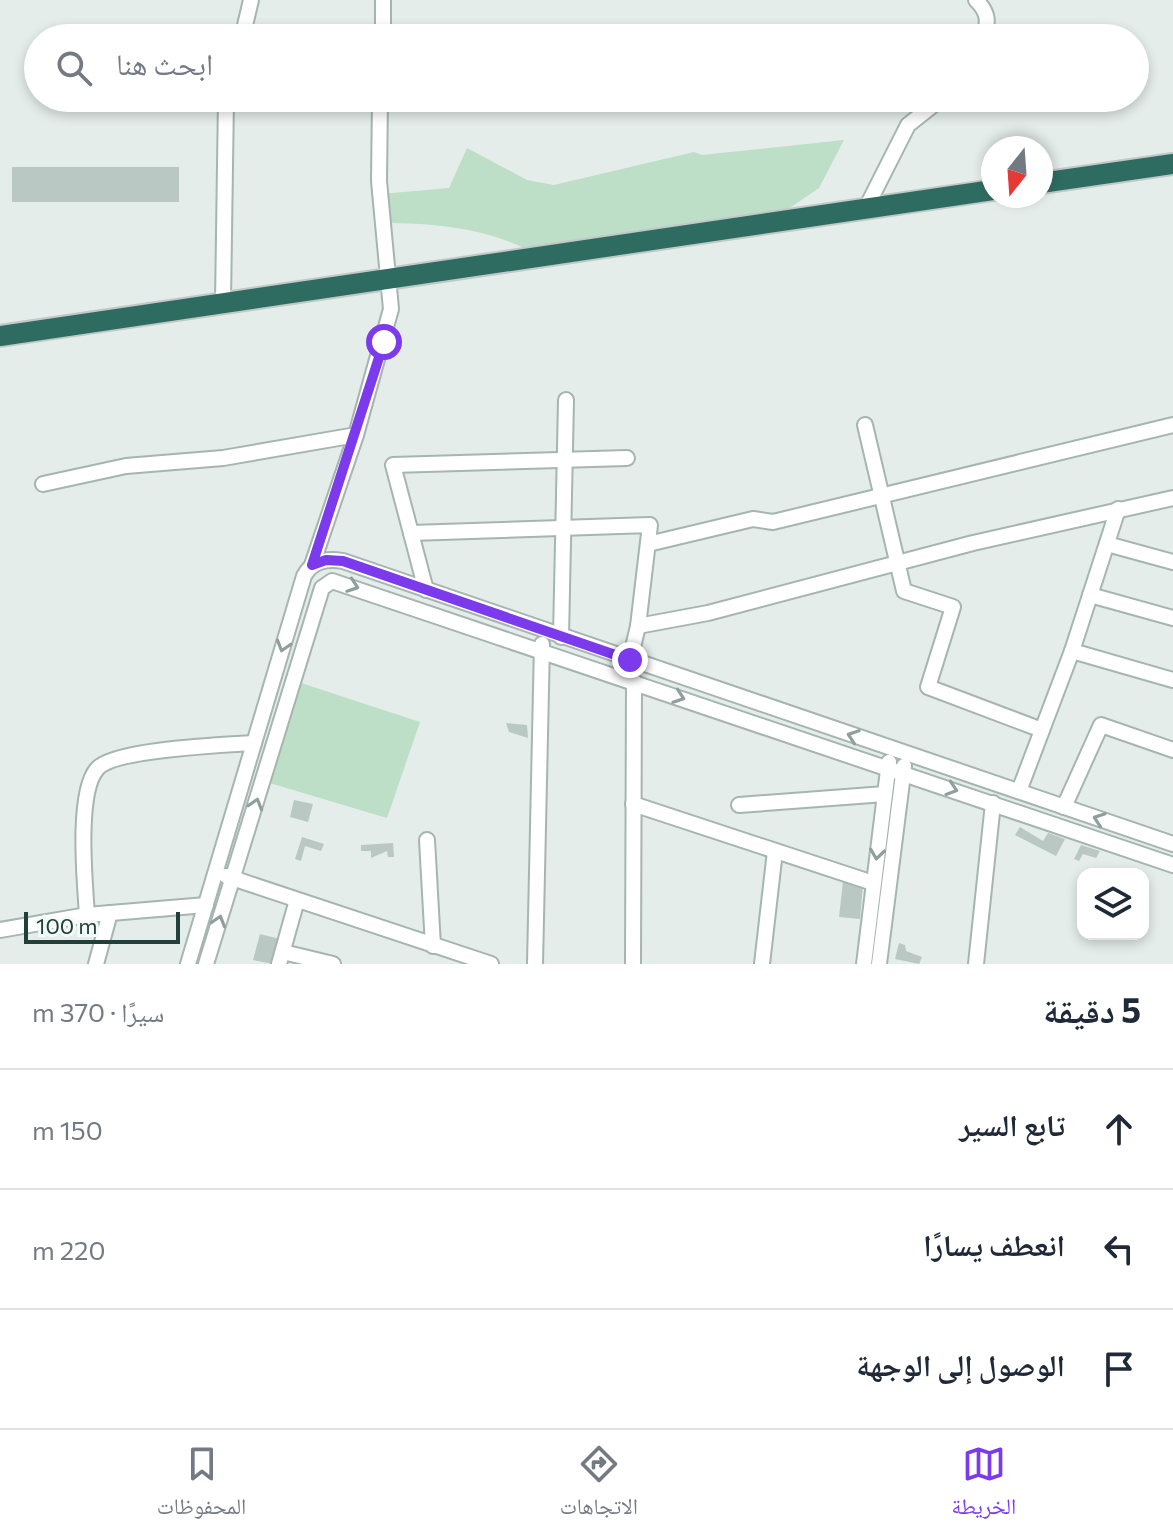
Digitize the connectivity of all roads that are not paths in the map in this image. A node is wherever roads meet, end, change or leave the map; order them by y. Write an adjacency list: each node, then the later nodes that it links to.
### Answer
1 (251, 0): 4 (street)
2 (383, 0): 5 (street)
3 (976, 0): 6 (street)
4 (245, 24)
5 (383, 24)
6 (988, 24)
7 (226, 112): 15 (street)
8 (376, 112): 14 (street)
9 (924, 112): 13 (street)
10 (1173, 164): 11 (highway)
11 (1053, 181)
12 (981, 192): 13 (highway)
13 (866, 208): 14 (highway)
14 (390, 278): 15 (highway); 20 (street)
15 (223, 302): 16 (highway)
16 (0, 336)
17 (566, 400): 22 (street)
18 (865, 425): 24 (street)
19 (1173, 425): 24 (street)
20 (356, 435): 23 (street); 33 (street)
21 (627, 458): 22 (street)
22 (567, 461): 27 (street); 28 (street)
23 (43, 484)
24 (881, 495): 29 (street); 31 (street)
25 (1173, 498): 26 (street)
26 (1118, 509): 30 (street); 31 (street)
27 (561, 527): 28 (street); 29 (street); 39 (street)
28 (411, 533): 34 (street)
29 (648, 544): 37 (street)
30 (1107, 544): 32 (street); 35 (street)
31 (897, 562): 37 (street); 45 (street)
32 (1173, 562)
33 (312, 565): 34 (street); 46 (street, one-way to 46)
34 (426, 590): 38 (street)
35 (1090, 595): 36 (street); 41 (street)
36 (1173, 618)
37 (638, 626): 42 (street)
38 (542, 631): 39 (street); 40 (street)
39 (561, 637): 42 (street)
40 (542, 650): 44 (street); 61 (street, one-way to 40); 75 (street)
41 (1072, 651): 43 (street); 45 (street)
42 (630, 660): 48 (street, one-way to 42)
43 (1173, 680)
44 (634, 681): 49 (street, one-way to 49); 53 (street)
45 (1042, 730): 50 (street)
46 (254, 743): 60 (street); 66 (street)
47 (1173, 750): 55 (street)
48 (898, 752): 49 (street); 50 (street)
49 (896, 770): 51 (street); 52 (street, one-way to 52); 79 (street)
50 (1019, 791): 55 (street)
51 (885, 794): 54 (street); 62 (street, one-way to 62)
52 (993, 803): 59 (street); 80 (street)
53 (633, 804): 58 (street); 76 (street)
54 (739, 805)
55 (1064, 807): 57 (street, one-way to 55)
56 (427, 840): 68 (street)
57 (1173, 844)
58 (775, 851): 62 (street); 77 (street)
59 (1173, 865)
60 (216, 873): 61 (street); 64 (street)
61 (233, 878): 63 (street); 72 (street, one-way to 61)
62 (873, 883): 78 (street)
63 (297, 900): 68 (street); 69 (street)
64 (206, 905): 65 (street); 71 (street)
65 (110, 913): 66 (street); 70 (street)
66 (87, 915): 67 (street)
67 (0, 930)
68 (433, 946): 74 (street)
69 (281, 958): 73 (street)
70 (96, 964)
71 (188, 964)
72 (206, 964)
73 (333, 964)
74 (491, 964)
75 (535, 964)
76 (633, 964)
77 (762, 964)
78 (864, 964)
79 (879, 964)
80 (976, 964)

